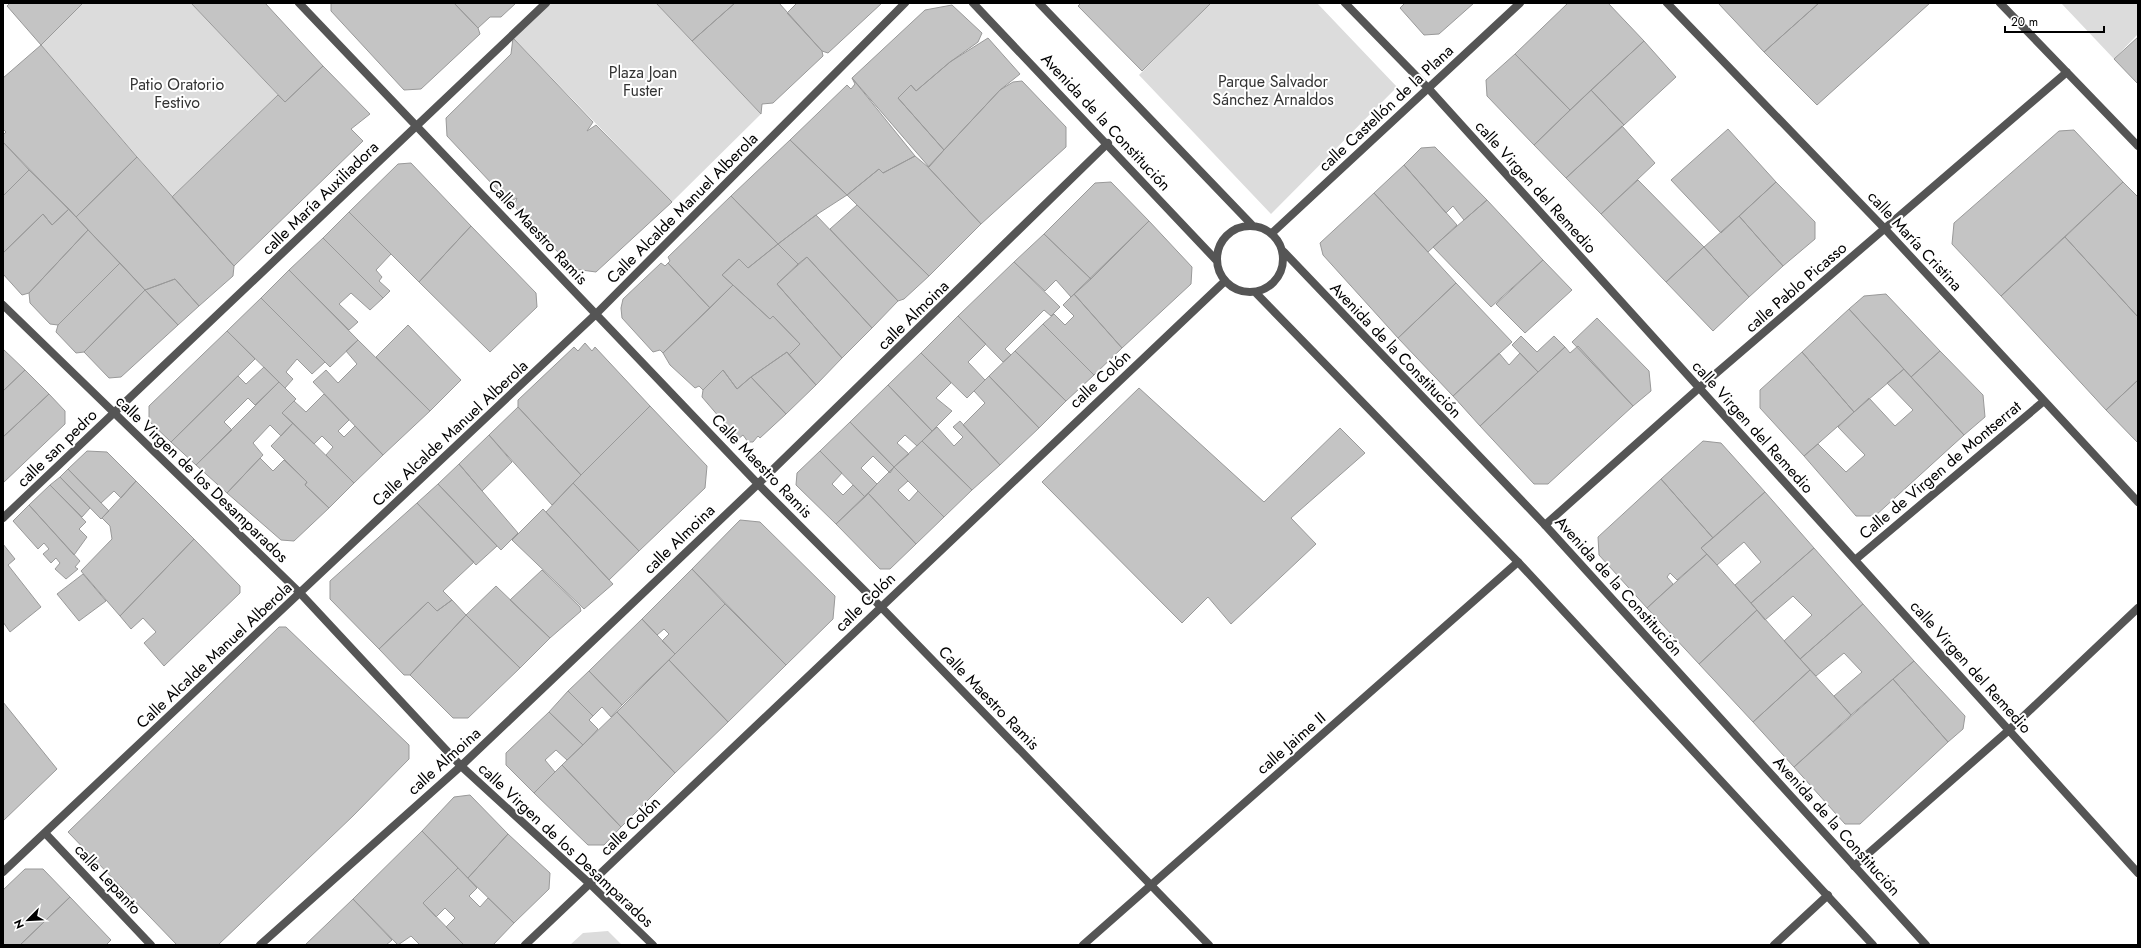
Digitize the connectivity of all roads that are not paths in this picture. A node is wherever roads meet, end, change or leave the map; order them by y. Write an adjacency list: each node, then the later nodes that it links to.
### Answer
1 (299, 3): 12 (street, Calle Maestro Ramis)
2 (546, 3): 12 (street, calle María Auxiliadora)
3 (906, 3): 23 (street, Calle Alcalde Manuel Alberola)
4 (973, 3): 13 (street, Avenida de la Constitución)
5 (1039, 3): 15 (street, Avenida de la Constitución)
6 (1345, 3): 11 (street, calle Virgen del Remedio)
7 (1520, 3): 11 (street, calle Castellón de la Plana)
8 (1667, 3): 16 (street, calle María Cristina)
9 (2000, 3): 10 (street)
10 (2067, 72): 14 (street); 16 (street, calle Pablo Picasso)
11 (1428, 88): 17 (street, calle Castellón de la Plana); 24 (street, calle Virgen del Remedio)
12 (417, 124): 23 (street, Calle Maestro Ramis); 26 (street, calle María Auxiliadora)
13 (1108, 143): 19 (street, Avenida de la Constitución); 27 (street, calle Almoina)
14 (2138, 146)
15 (1252, 225): 17 (street); 19 (street)
16 (1885, 229): 24 (street, calle Pablo Picasso); 25 (street, calle María Cristina)
17 (1272, 233): 18 (street)
18 (1284, 252): 21 (street); 30 (street, Avenida de la Constitución)
19 (1216, 261): 20 (street)
20 (1225, 280): 21 (street); 34 (street, calle Colón)
21 (1255, 292): 32 (street)
22 (3, 306): 26 (street, calle Virgen de los Desamparados)
23 (596, 314): 27 (street, Calle Maestro Ramis); 33 (street, Calle Alcalde Manuel Alberola)
24 (1699, 388): 30 (street, calle Pablo Picasso); 31 (street, calle Virgen del Remedio)
25 (2044, 401): 28 (street, calle María Cristina); 31 (street, Calle de Virgen de Montserrat)
26 (114, 413): 29 (street, calle san pedro); 33 (street, calle Virgen de los Desamparados)
27 (758, 484): 34 (street, Calle Maestro Ramis); 37 (street, calle Almoina)
28 (2138, 502)
29 (3, 518)
30 (1545, 525): 39 (street, Avenida de la Constitución)
31 (1855, 560): 36 (street, calle Virgen del Remedio)
32 (1518, 562): 43 (street, calle Jaime II); 44 (street)
33 (300, 593): 37 (street, calle Virgen de los Desamparados); 38 (street, Calle Alcalde Manuel Alberola)
34 (881, 607): 42 (street, calle Colón); 43 (street, Calle Maestro Ramis)
35 (2138, 608): 36 (street)
36 (2009, 730): 39 (street); 41 (street, calle Virgen del Remedio)
37 (461, 766): 42 (street, calle Virgen de los Desamparados); 46 (street, calle Almoina)
38 (45, 833): 40 (street, Calle Alcalde Manuel Alberola); 45 (street, calle Lepanto)
39 (1854, 866): 53 (street, Avenida de la Constitución)
40 (3, 872)
41 (2138, 873)
42 (590, 884): 47 (street, calle Colón); 48 (street, calle Virgen de los Desamparados)
43 (1151, 885): 49 (street, calle Jaime II); 50 (street, Calle Maestro Ramis)
44 (1828, 895): 51 (street); 52 (street)
45 (151, 945)
46 (260, 945)
47 (525, 945)
48 (653, 945)
49 (1083, 945)
50 (1209, 945)
51 (1774, 945)
52 (1873, 945)
53 (1926, 945)

